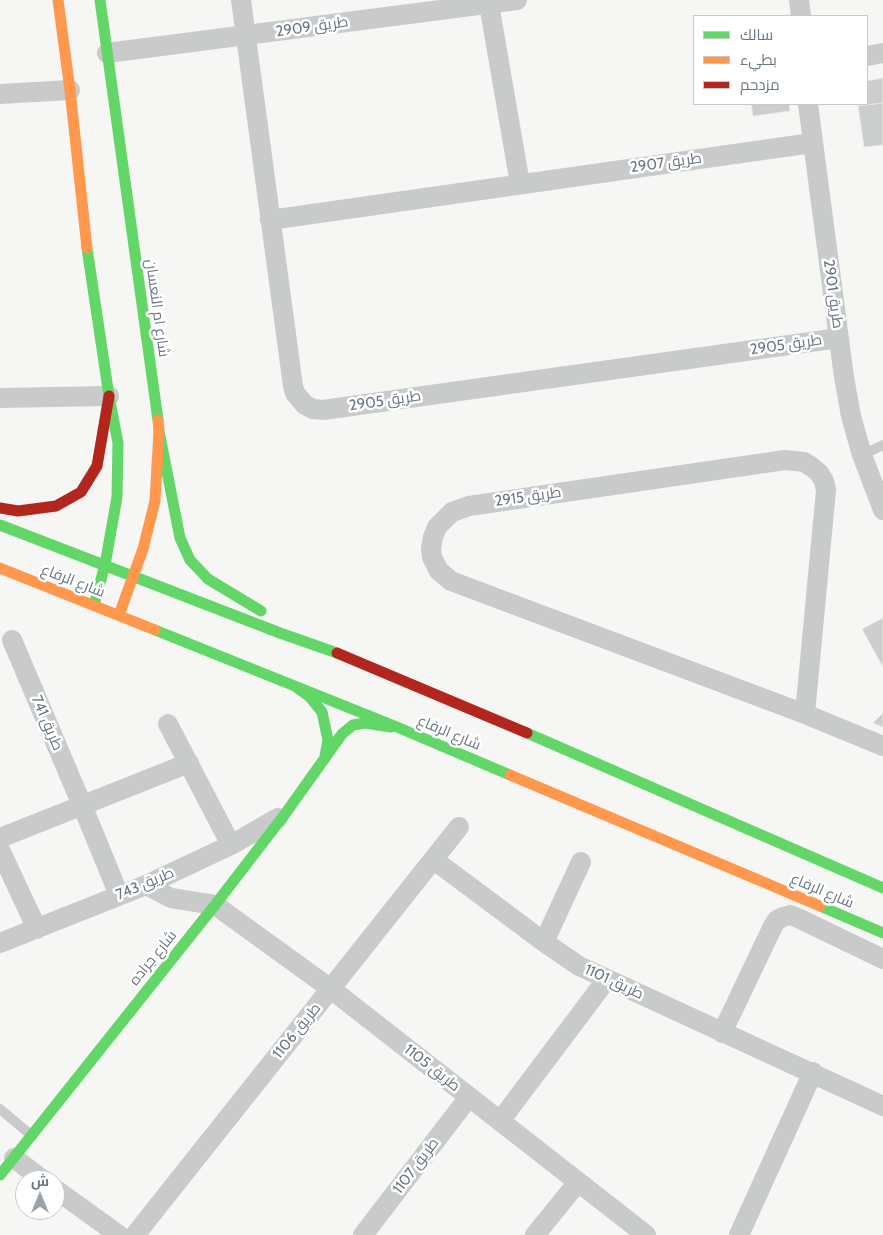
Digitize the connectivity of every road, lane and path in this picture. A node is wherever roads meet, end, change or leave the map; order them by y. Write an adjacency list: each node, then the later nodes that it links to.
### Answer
1 (58, 0): 12 (main road)
2 (100, 0): 9 (main road, شارع ام النعسان)
3 (241, 0): 8 (street, طريق 2905)
4 (517, 0): 6 (street, طريق 2909)
5 (800, 0): 7 (street)
6 (490, 4): 8 (street, طريق 2909); 16 (street)
7 (801, 15)
8 (246, 36): 9 (street, طريق 2909); 17 (street, طريق 2905)
9 (107, 53): 21 (main road, شارع ام النعسان)
10 (883, 53): 11 (street)
11 (868, 56)
12 (70, 90): 13 (street); 19 (main road)
13 (0, 94)
14 (808, 105): 15 (street, طريق 2901)
15 (812, 143): 16 (street, طريق 2907); 18 (street, طريق 2901)
16 (520, 184): 17 (street, طريق 2907)
17 (270, 220): 18 (street, طريق 2905)
18 (839, 338): 23 (street, طريق 2901)
19 (109, 396): 20 (street); 24 (main road); 27 (main road)
20 (0, 398)
21 (159, 431): 29 (main road, شارع ام النعسان); 31 (main road)
22 (883, 445): 23 (lane)
23 (862, 454): 25 (street, طريق 2901)
24 (0, 508)
25 (883, 510)
26 (0, 525): 27 (main road, شارع الرفاع)
27 (105, 565): 29 (main road, شارع الرفاع); 30 (main road)
28 (0, 568): 30 (main road, شارع الرفاع)
29 (134, 578): 32 (main road, شارع ام النعسان); 35 (main road, شارع الرفاع)
30 (94, 605): 32 (main road, شارع الرفاع)
31 (268, 614)
32 (119, 615): 36 (main road, شارع الرفاع)
33 (285, 623): 35 (main road)
34 (12, 640): 43 (street, طريق 741)
35 (353, 658): 52 (main road, شارع الرفاع)
36 (293, 685): 39 (main road, شارع الرفاع); 41 (main road)
37 (805, 714): 37 (street, طريق 2915); 40 (street, طريق 2915)
38 (168, 724): 42 (street)
39 (397, 727): 41 (main road, شارع جراده); 56 (main road, شارع الرفاع)
40 (883, 746)
41 (325, 756): 44 (main road, شارع جراده)
42 (189, 763): 43 (street); 47 (street)
43 (82, 805): 46 (street); 53 (street, طريق 741)
44 (285, 814): 47 (street, طريق 743); 54 (main road, شارع جراده)
45 (459, 827): 49 (street, طريق 1106)
46 (0, 838)
47 (231, 845): 51 (street, طريق 743)
48 (0, 850): 55 (street)
49 (434, 860): 57 (street, طريق 1101); 61 (street, طريق 1106)
50 (581, 862): 57 (street)
51 (146, 885): 53 (street, طريق 743); 54 (street)
52 (883, 888)
53 (119, 896): 55 (street, طريق 743)
54 (215, 905): 61 (street, طريق 1105); 68 (main road, شارع جراده)
55 (37, 929): 58 (street, طريق 743)
56 (883, 933)
57 (544, 942): 60 (street, طريق 1101)
58 (0, 944)
59 (883, 959): 62 (street)
60 (607, 979): 62 (street, طريق 1101); 67 (street)
61 (331, 989): 64 (street, طريق 1105); 75 (street, طريق 1106)
62 (722, 1033): 63 (street, طريق 1101)
63 (813, 1072): 65 (street, طريق 1101); 79 (street)
64 (469, 1097): 67 (street, طريق 1105); 76 (street, طريق 1107)
65 (883, 1106)
66 (0, 1109): 68 (lane)
67 (500, 1122): 72 (street, طريق 1105)
68 (32, 1136): 69 (main road, شارع جراده)
69 (14, 1158): 70 (street); 71 (main road, شارع جراده)
70 (30, 1170)
71 (0, 1175)
72 (578, 1182): 77 (street); 78 (street, طريق 1105)
73 (65, 1195): 74 (street)
74 (119, 1235)
75 (134, 1235)
76 (363, 1235)
77 (535, 1235)
78 (646, 1235)
79 (739, 1235)

